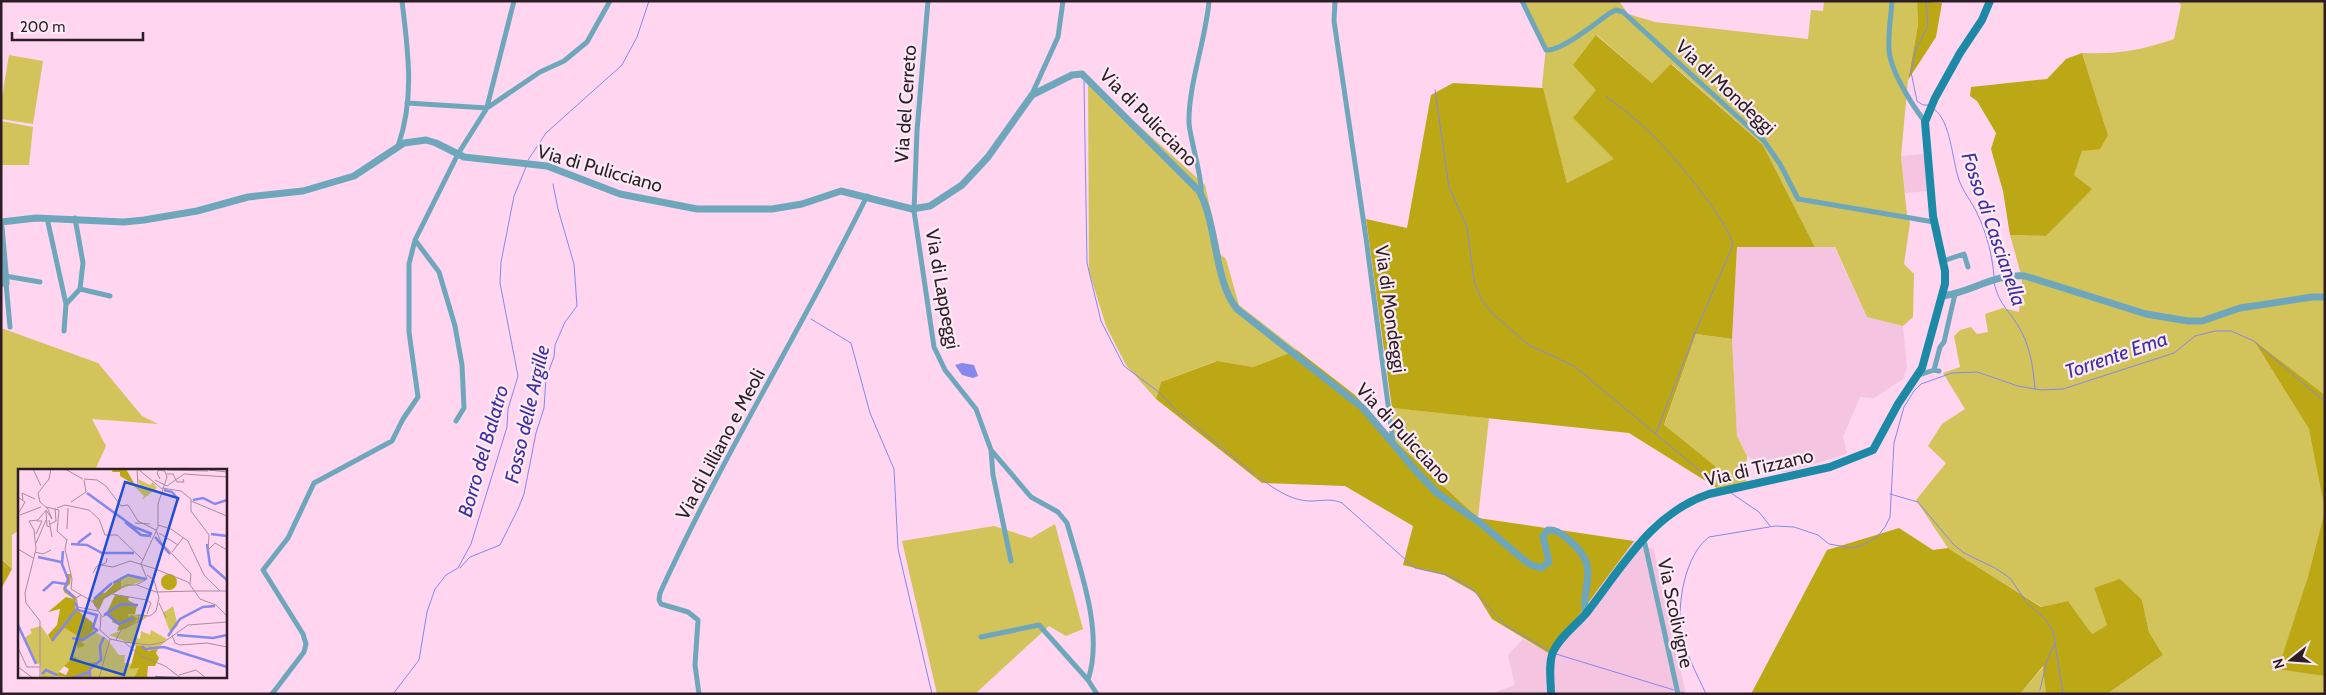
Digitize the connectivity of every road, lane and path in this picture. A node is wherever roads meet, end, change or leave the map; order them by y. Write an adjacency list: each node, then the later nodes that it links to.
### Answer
1 (402, 1): 12 (street)
2 (514, 1): 13 (street)
3 (610, 1): 13 (street)
4 (928, 1): 21 (street, Via del Cerreto)
5 (1063, 1): 11 (street)
6 (1209, 1): 19 (street)
7 (1335, 1): 42 (street, Via di Mondeggi)
8 (1522, 1): 25 (street, Via di Mondeggi)
9 (1892, 1): 14 (street)
10 (1990, 1): 14 (main road, Via di Tizzano)
11 (1032, 95): 19 (street, Via di Pulicciano); 21 (street, Via di Pulicciano)
12 (408, 103): 13 (street); 15 (street)
13 (486, 108): 18 (street)
14 (1924, 122): 25 (main road, Via di Tizzano)
15 (404, 129): 16 (street); 17 (street)
16 (408, 142): 17 (street, Via di Pulicciano); 18 (street, Via di Pulicciano)
17 (398, 146): 23 (street, Via di Pulicciano)
18 (458, 154): 20 (street, Via di Pulicciano); 27 (street)
19 (1201, 194): 42 (street, Via di Pulicciano)
20 (867, 196): 21 (street, Via di Pulicciano); 50 (street, Via di Lilliano e Meoli)
21 (914, 209): 43 (street, Via di Lappeggi)
22 (47, 218): 23 (street, Via di Pulicciano); 24 (street, Via di Pulicciano); 37 (street)
23 (74, 218): 32 (street)
24 (1, 222)
25 (1934, 222): 28 (main road, Via di Tizzano)
26 (1, 227): 30 (street)
27 (414, 240): 41 (street); 49 (street)
28 (1943, 261): 29 (street); 35 (main road, Via di Tizzano)
29 (1968, 268)
30 (4, 280): 31 (street); 38 (street)
31 (40, 282)
32 (80, 289): 34 (street); 37 (street)
33 (1955, 294): 35 (street); 36 (street); 40 (street)
34 (110, 296)
35 (1943, 296): 40 (main road, Via di Tizzano)
36 (2325, 297)
37 (66, 304): 39 (street)
38 (10, 327)
39 (64, 331)
40 (1919, 374): 44 (main road, Via di Tizzano)
41 (456, 421)
42 (1393, 442): 46 (street, Via di Pulicciano)
43 (991, 450): 45 (street, Via di Lappeggi); 48 (street, Via di Lappeggi)
44 (1642, 541): 46 (main road, Via di Tizzano); 53 (street, Via Scolivigne)
45 (1011, 561)
46 (1587, 613): 52 (main road, Via di Tizzano)
47 (980, 637): 48 (street)
48 (1088, 680): 51 (street)
49 (272, 694)
50 (699, 694)
51 (1097, 694)
52 (1551, 694)
53 (1678, 694)

